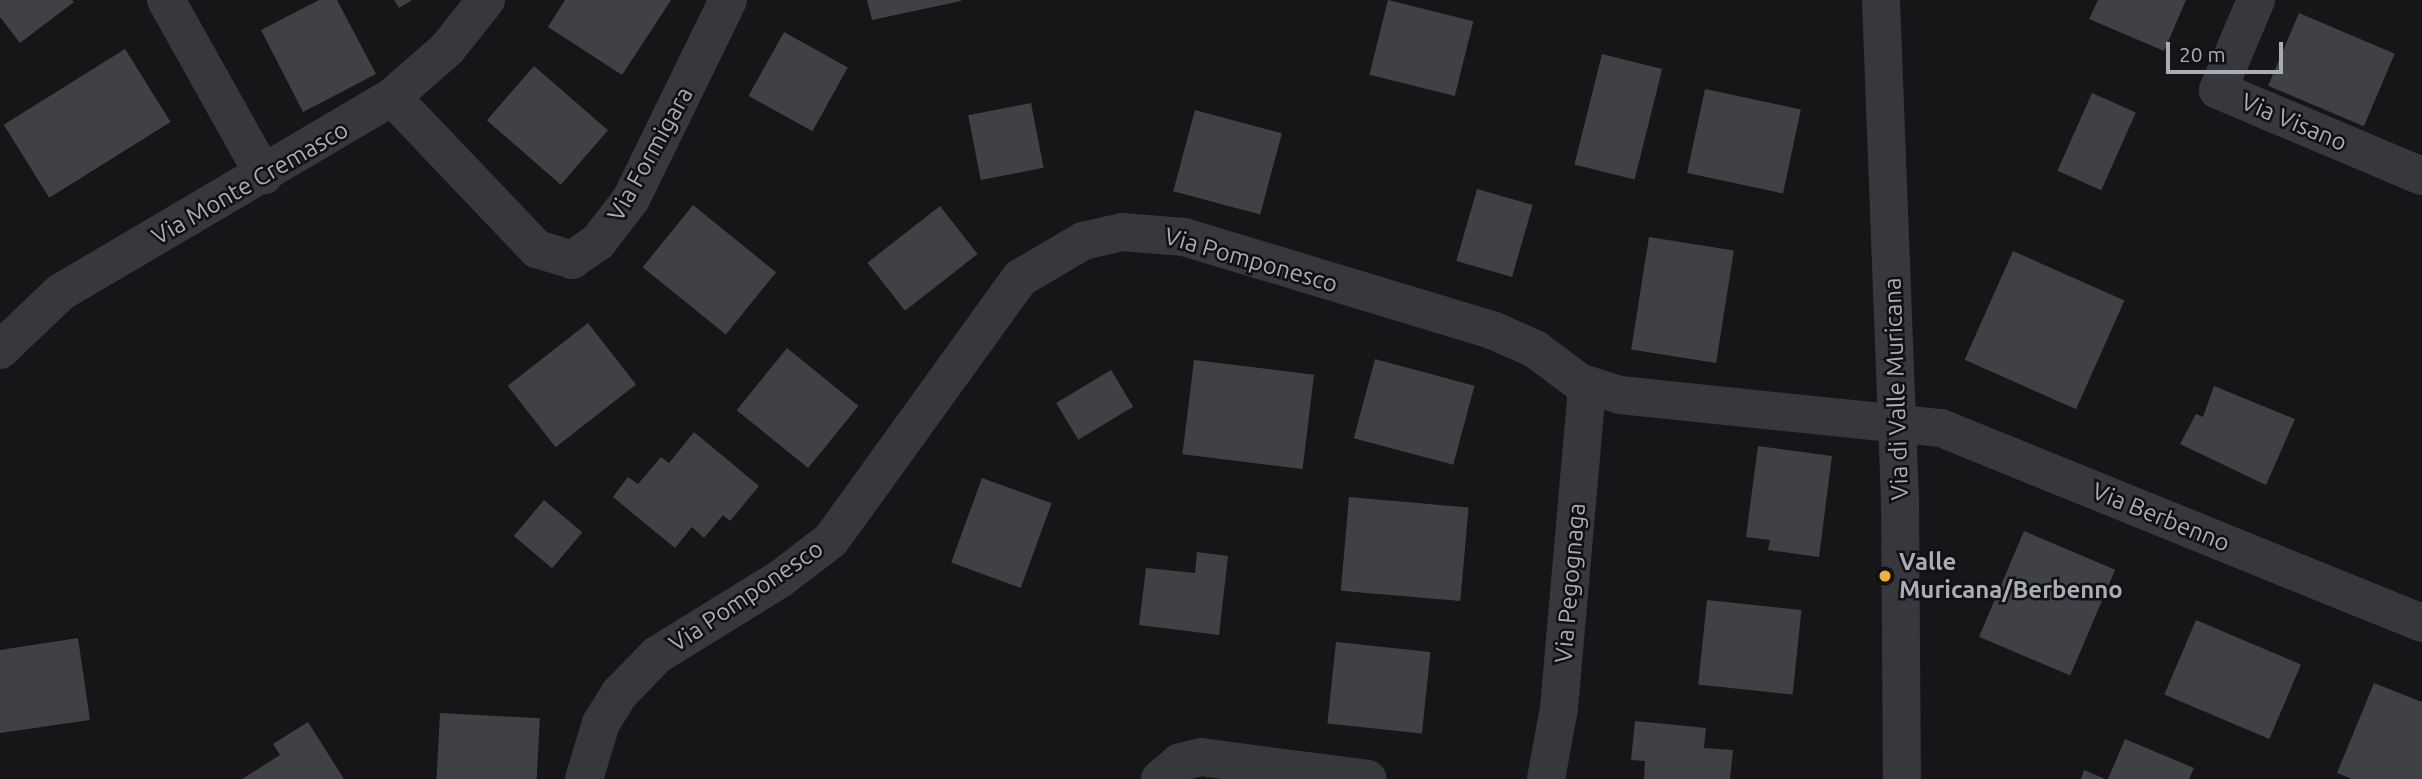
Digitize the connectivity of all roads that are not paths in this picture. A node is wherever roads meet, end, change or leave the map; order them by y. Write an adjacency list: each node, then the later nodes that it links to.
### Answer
1 (166, 0): 7 (street)
2 (486, 0): 6 (street, Via Monte Cremasco)
3 (728, 0): 6 (street, Via Formigara)
4 (1881, 0): 11 (street, Via di Valle Muricana)
5 (2256, 0): 8 (street, Via Visano)
6 (392, 97): 7 (street, Via Monte Cremasco)
7 (264, 175): 9 (street, Via Monte Cremasco)
8 (2422, 176)
9 (0, 350)
10 (1587, 386): 11 (street, Via Pomponesco); 13 (street, Via Pomponesco); 16 (street, Via Pegognaga)
11 (1897, 420): 12 (street, Via Berbenno); 17 (street, Via di Valle Muricana)
12 (2422, 623)
13 (584, 779)
14 (1160, 779): 15 (street)
15 (1368, 779)
16 (1546, 779)
17 (1902, 779)

